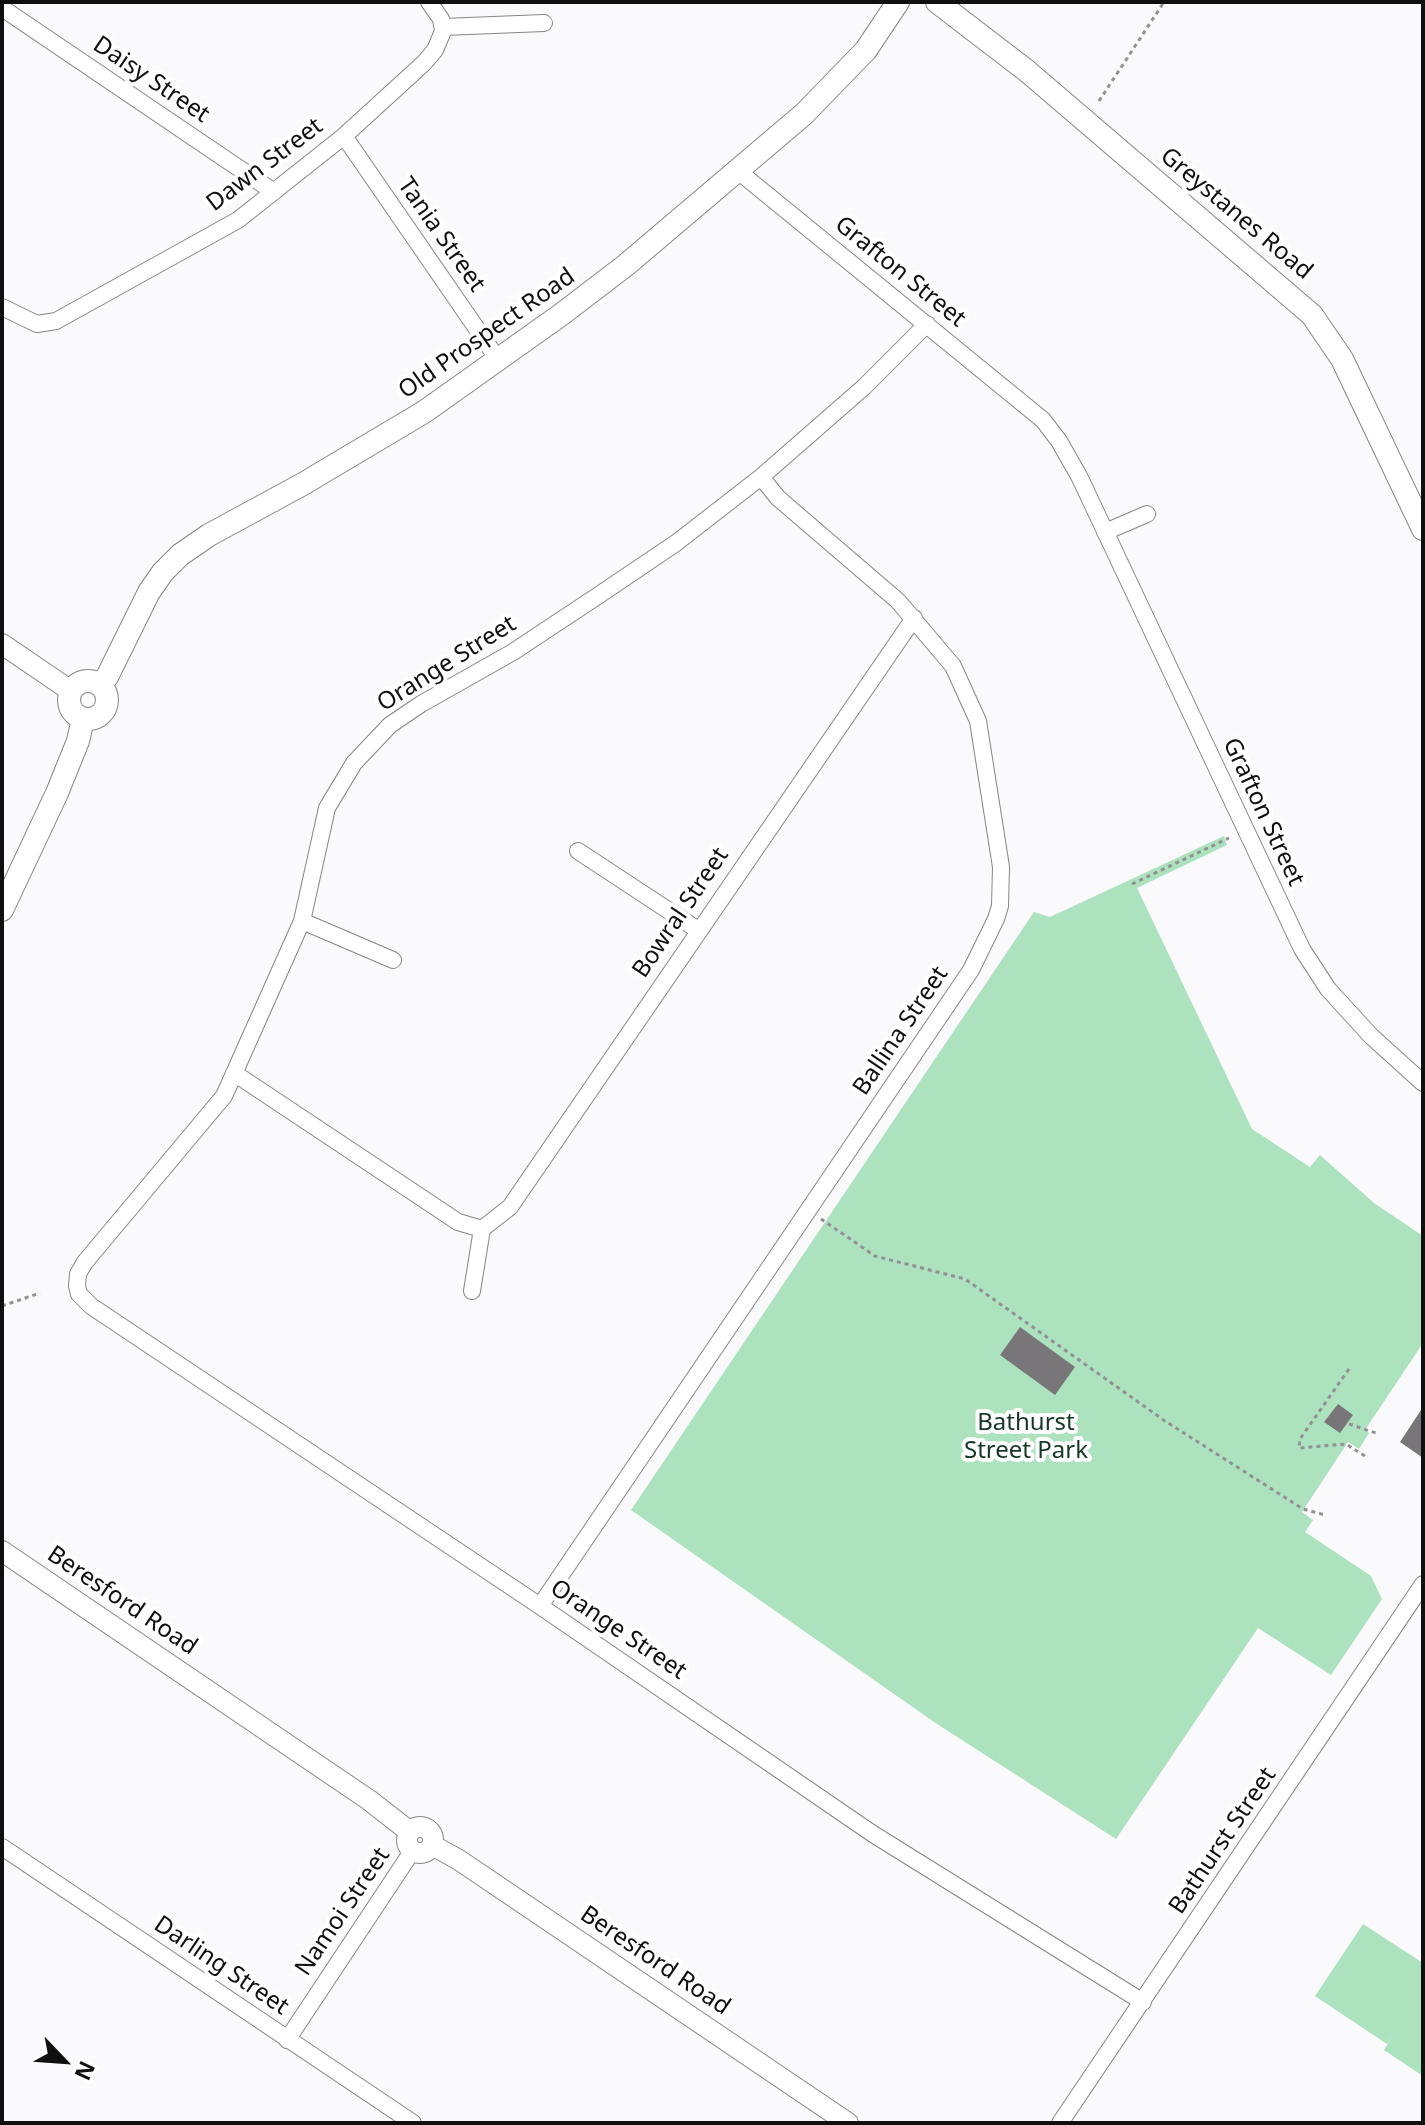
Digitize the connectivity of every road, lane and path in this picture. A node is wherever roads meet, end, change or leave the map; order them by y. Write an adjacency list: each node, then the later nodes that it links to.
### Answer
1 (429, 2): 8 (street)
2 (898, 2): 11 (main road, Old Prospect Road)
3 (937, 2): 6 (main road, Greystanes Road)
4 (1164, 2): 9 (path)
5 (2, 8): 12 (street, Daisy Street)
6 (966, 13): 18 (main road, Greystanes Road)
7 (544, 23): 8 (street)
8 (443, 27): 10 (street, Dawn Street)
9 (1099, 101)
10 (344, 136): 12 (street, Dawn Street); 15 (street, Tania Street)
11 (738, 171): 14 (street, Grafton Street); 15 (main road, Old Prospect Road)
12 (274, 192): 13 (street, Dawn Street)
13 (2, 307)
14 (927, 324): 16 (street, Orange Street); 19 (street, Grafton Street)
15 (499, 361): 22 (main road, Old Prospect Road)
16 (761, 477): 20 (street, Ballina Street); 29 (street, Orange Street)
17 (1147, 514): 19 (street)
18 (1423, 529)
19 (1105, 532): 33 (street, Grafton Street)
20 (914, 618): 30 (street, Bowral Street); 34 (street, Ballina Street)
21 (2, 644): 23 (street)
22 (99, 684): 23 (main road); 24 (main road)
23 (71, 691): 24 (main road)
24 (83, 719): 28 (main road)
25 (1229, 838): 27 (path)
26 (578, 851): 30 (street)
27 (1132, 884)
28 (2, 910)
29 (302, 921): 31 (street); 32 (street, Orange Street)
30 (698, 930): 35 (street, Bowral Street)
31 (393, 960)
32 (234, 1073): 35 (street); 46 (street, Orange Street)
33 (1423, 1083)
34 (808, 1210): 43 (path); 46 (street, Ballina Street)
35 (482, 1229): 36 (street)
36 (472, 1291)
37 (40, 1293): 38 (path)
38 (2, 1306)
39 (1349, 1369): 42 (path)
40 (1349, 1424): 41 (path)
41 (1379, 1434)
42 (1365, 1456)
43 (1325, 1515)
44 (2, 1551): 47 (street, Beresford Road)
45 (1423, 1584): 49 (street, Bathurst Street)
46 (540, 1606): 49 (street, Orange Street)
47 (418, 1842): 50 (street, Namoi Street); 52 (street, Beresford Road)
48 (2, 1847): 50 (street, Darling Street)
49 (1143, 2002): 53 (street, Bathurst Street)
50 (287, 2040): 51 (street, Darling Street)
51 (413, 2123)
52 (848, 2123)
53 (1060, 2123)

